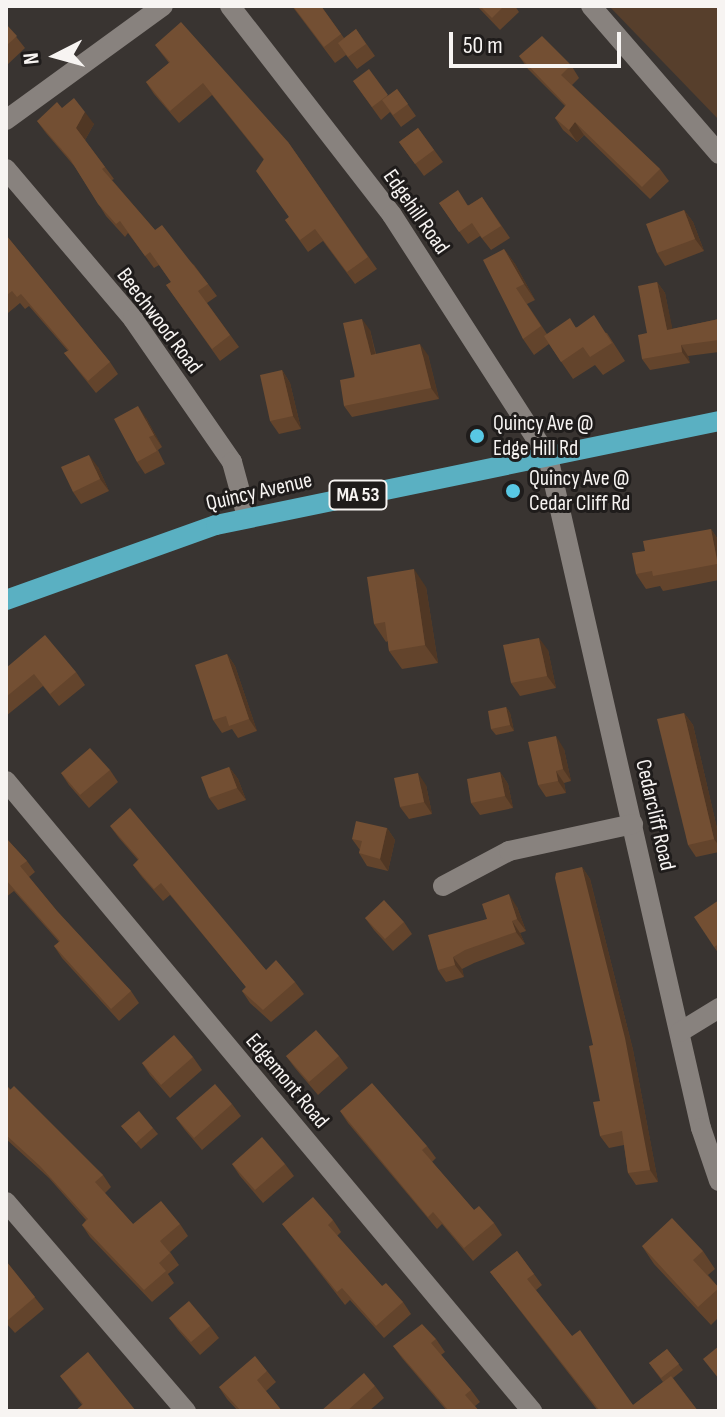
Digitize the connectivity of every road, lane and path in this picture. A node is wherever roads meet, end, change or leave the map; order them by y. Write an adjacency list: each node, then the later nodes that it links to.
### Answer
1 (163, 6): 4 (street)
2 (230, 6): 8 (street, Edgehill Road)
3 (591, 6): 5 (street)
4 (6, 120)
5 (719, 154)
6 (6, 169): 9 (street, Beechwood Road)
7 (719, 421): 8 (main road, Quincy Avenue / MA 53)
8 (548, 457): 9 (main road, Quincy Avenue / MA 53); 12 (street, Cedarcliff Road)
9 (247, 517): 10 (main road, Quincy Avenue / MA 53)
10 (6, 600)
11 (6, 781): 19 (street, Edgemont Road)
12 (633, 824): 13 (street); 15 (street, Cedarcliff Road)
13 (443, 886)
14 (719, 1008): 15 (street)
15 (680, 1032): 16 (street, Cedarcliff Road)
16 (719, 1181)
17 (6, 1202): 18 (street)
18 (186, 1411)
19 (532, 1411)

